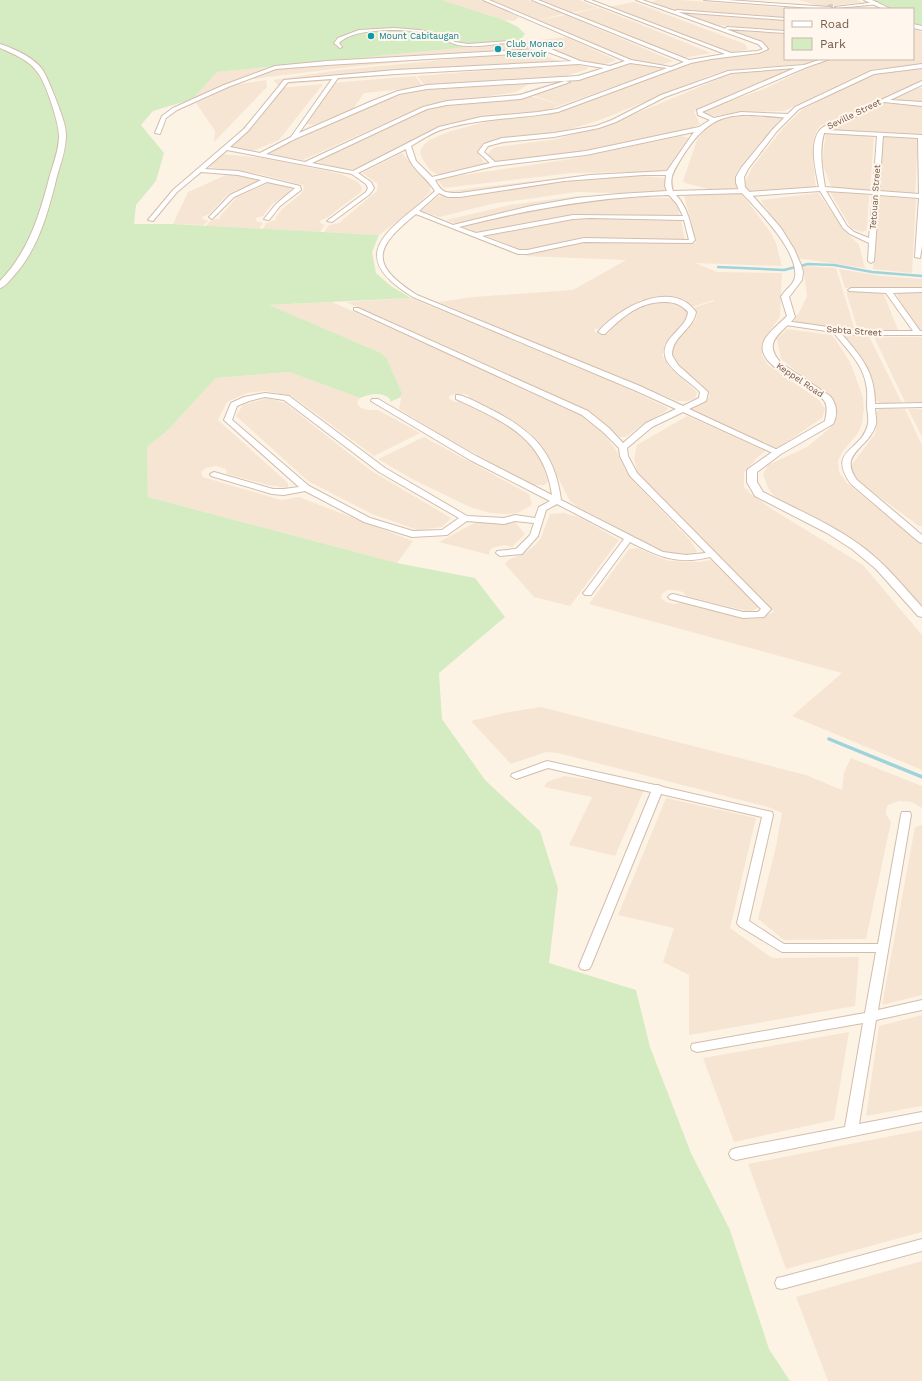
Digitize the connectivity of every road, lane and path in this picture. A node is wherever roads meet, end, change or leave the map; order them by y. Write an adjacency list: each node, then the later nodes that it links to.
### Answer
1 (485, 0): 21 (street)
2 (534, 0): 23 (street)
3 (586, 0): 19 (street)
4 (640, 0): 12 (street)
5 (706, 0): 9 (street)
6 (743, 0): 9 (street)
7 (796, 0): 10 (street)
8 (872, 2): 10 (street); 11 (street)
9 (751, 3): 10 (street)
10 (819, 8)
11 (886, 8)
12 (665, 10): 13 (street); 14 (street)
13 (784, 18)
14 (711, 26): 15 (street); 19 (street)
15 (784, 32)
16 (0, 46): 70 (street)
17 (340, 47): 18 (street)
18 (549, 50): 22 (street); 26 (street)
19 (732, 55): 23 (street)
20 (824, 60): 24 (street)
21 (630, 61): 27 (street); 28 (street)
22 (579, 62): 27 (street); 29 (street)
23 (689, 62): 28 (street)
24 (805, 66): 36 (street); 47 (street)
25 (922, 66): 35 (street)
26 (274, 68): 31 (street); 39 (street)
27 (610, 68): 30 (street)
28 (672, 68): 43 (street)
29 (336, 77): 31 (street); 42 (street)
30 (579, 78): 42 (street); 46 (street)
31 (286, 81): 44 (street)
32 (920, 85): 33 (street, Seville Street)
33 (883, 101): 34 (street); 38 (street, Seville Street)
34 (922, 104)
35 (788, 116): 36 (street); 57 (street)
36 (715, 120): 37 (street)
37 (699, 129): 47 (street); 50 (street)
38 (822, 131): 40 (street); 53 (street, Seville Street)
39 (158, 133)
40 (880, 134): 41 (street); 55 (street, Tetouan Street)
41 (922, 137): 58 (street)
42 (293, 138): 45 (street)
43 (408, 146): 49 (street); 52 (street)
44 (227, 148): 45 (street); 48 (street)
45 (262, 154): 46 (street)
46 (307, 163): 49 (street)
47 (494, 164): 52 (street)
48 (199, 170): 51 (street); 62 (street)
49 (354, 173): 64 (street)
50 (670, 173): 54 (street); 56 (street)
51 (268, 179): 60 (street); 63 (street)
52 (431, 179): 54 (street)
53 (823, 190): 55 (street); 57 (street); 67 (street, Seville Street)
54 (438, 191): 59 (street)
55 (875, 193): 58 (street); 67 (street, Tetouan Street)
56 (670, 194): 57 (street); 61 (street); 65 (street)
57 (748, 195): 75 (street)
58 (922, 196): 68 (street)
59 (415, 212): 65 (street); 83 (street)
60 (212, 217)
61 (686, 218): 66 (street); 66 (street)
62 (151, 220)
63 (267, 220)
64 (330, 221)
65 (455, 226): 66 (street)
66 (477, 236)
67 (872, 242): 69 (street, Tetouan Street)
68 (918, 257)
69 (871, 261)
70 (0, 286)
71 (851, 290): 72 (street)
72 (888, 290): 73 (street); 78 (street)
73 (922, 290)
74 (356, 309): 84 (street)
75 (786, 323): 76 (street, Sebta Street); 85 (street, Keppel Road)
76 (836, 331): 78 (street, Sebta Street); 82 (street)
77 (602, 332): 83 (street)
78 (920, 333)
79 (459, 398): 88 (street)
80 (375, 401): 88 (street)
81 (922, 405): 82 (street)
82 (871, 406): 91 (street)
83 (682, 410): 84 (street); 85 (street)
84 (623, 447): 95 (street)
85 (778, 452): 98 (street, Keppel Road)
86 (214, 474): 87 (street)
87 (306, 488): 89 (street); 89 (street)
88 (556, 501): 90 (street); 92 (street)
89 (465, 518): 90 (street)
90 (539, 521): 94 (street)
91 (918, 532): 93 (street)
92 (629, 538): 95 (street); 96 (street)
93 (922, 540)
94 (500, 552)
95 (712, 554): 97 (street)
96 (588, 593)
97 (674, 597)
98 (922, 614)
99 (516, 776): 100 (street)
100 (658, 788): 102 (street); 103 (street)
101 (906, 815): 102 (street)
102 (882, 948): 105 (street)
103 (585, 966)
104 (922, 1005): 105 (street)
105 (870, 1017): 106 (street); 108 (street)
106 (697, 1047)
107 (922, 1117): 108 (street)
108 (851, 1130): 109 (street)
109 (736, 1154)
110 (922, 1245): 111 (street)
111 (782, 1283)

